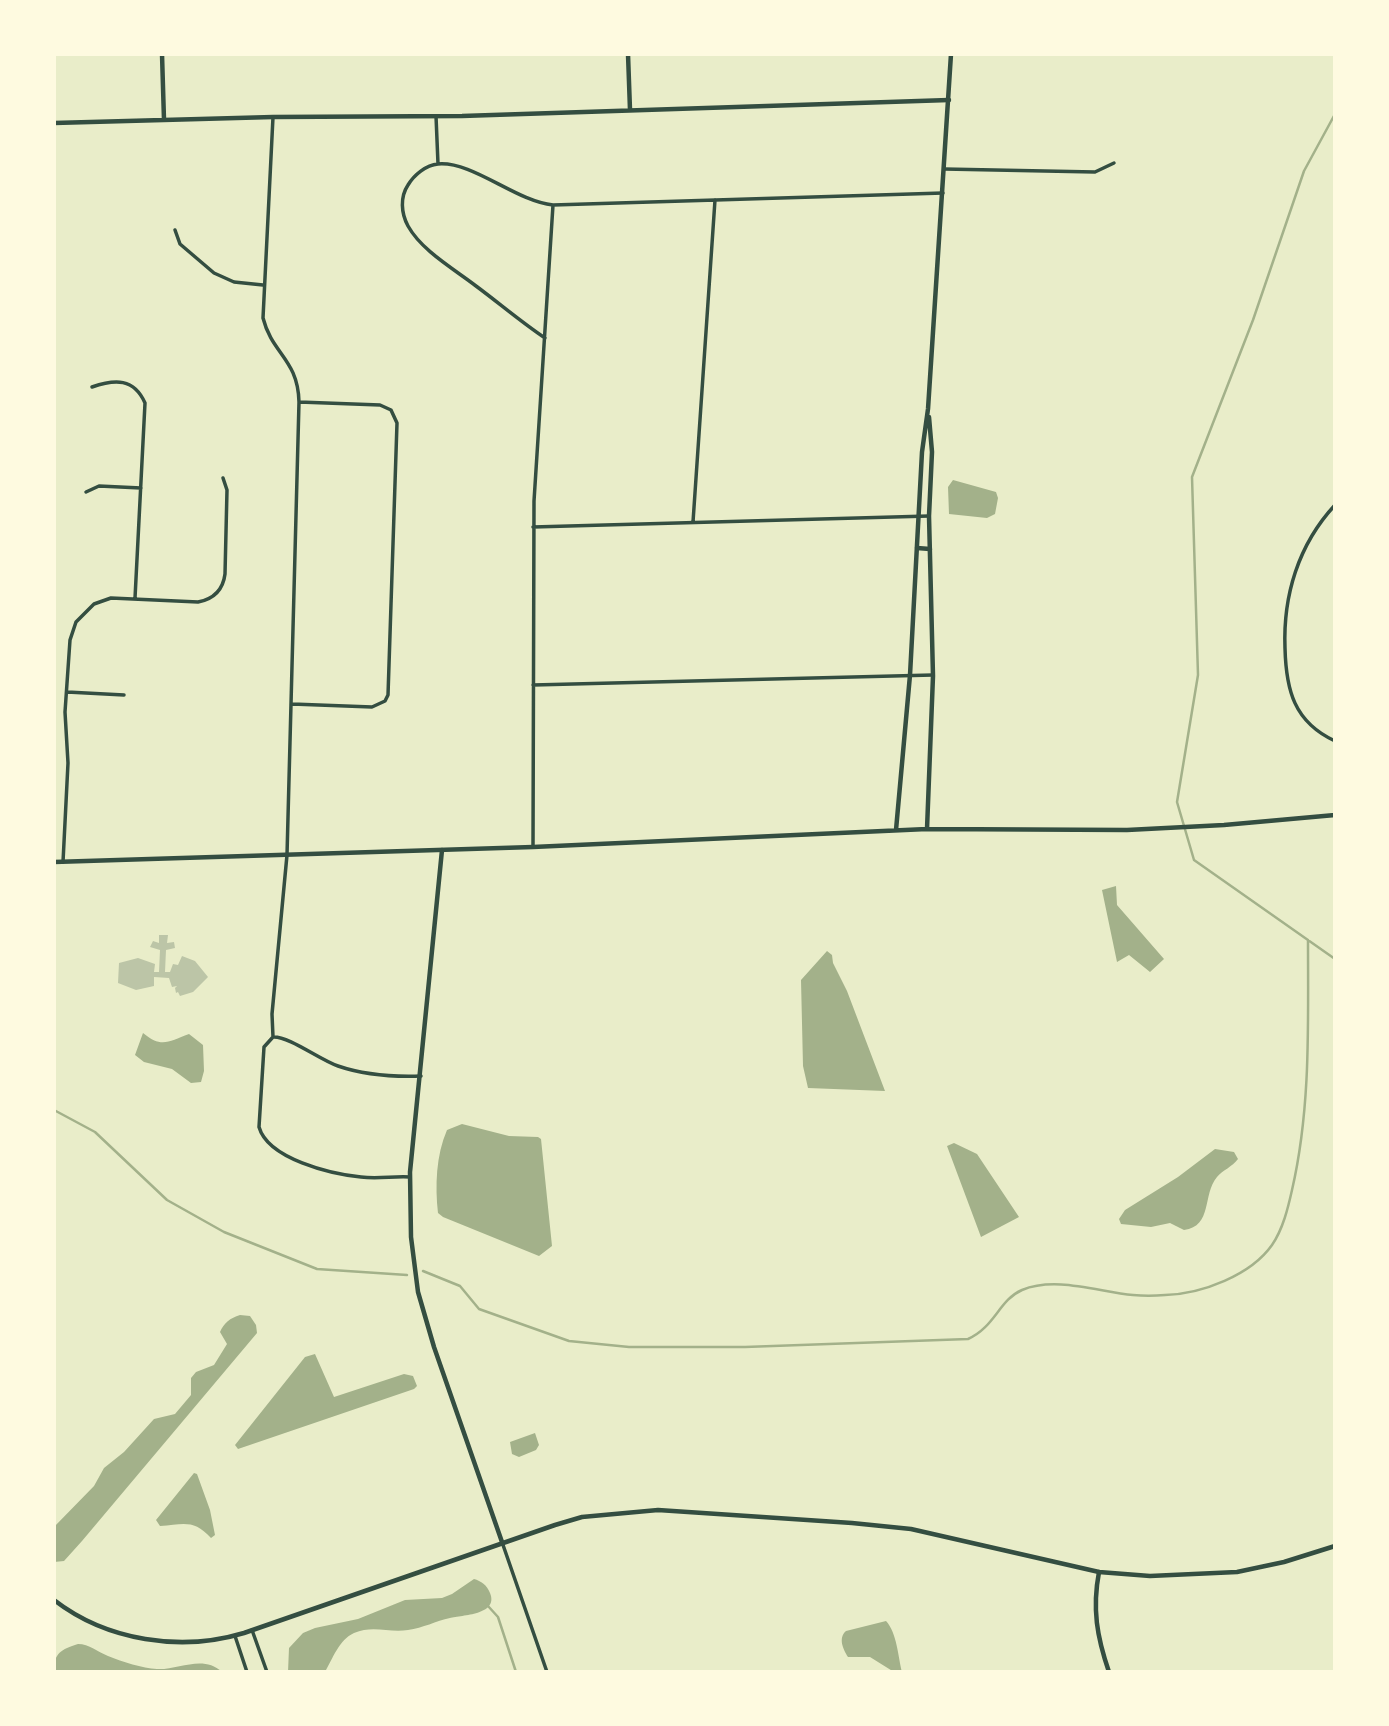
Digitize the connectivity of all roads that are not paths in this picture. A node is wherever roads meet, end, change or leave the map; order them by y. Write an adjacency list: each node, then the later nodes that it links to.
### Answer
1 (162, 54): 8 (main road)
2 (628, 54): 5 (main road)
3 (951, 54): 4 (main road)
4 (948, 100): 5 (main road); 12 (main road)
5 (630, 110): 6 (main road)
6 (436, 116): 7 (main road); 11 (street)
7 (273, 117): 8 (main road); 17 (street)
8 (164, 120): 9 (main road)
9 (54, 123)
10 (1114, 163): 12 (street)
11 (438, 164): 15 (street); 18 (street)
12 (944, 169): 13 (main road)
13 (943, 193): 14 (street); 21 (main road)
14 (715, 200): 15 (street); 28 (street)
15 (554, 205): 18 (street)
16 (175, 230): 17 (street)
17 (263, 285): 20 (street)
18 (545, 338): 29 (street)
19 (92, 387): 23 (street)
20 (299, 402): 38 (street); 38 (street)
21 (928, 409): 26 (main road); 27 (main road)
22 (223, 478): 32 (street)
23 (141, 488): 24 (street); 32 (street)
24 (86, 492)
25 (1334, 506): 39 (street)
26 (919, 514): 27 (street); 28 (street); 30 (main road)
27 (929, 516): 31 (main road)
28 (693, 522): 29 (street)
29 (533, 527): 35 (street)
30 (917, 548): 31 (main road); 33 (main road)
31 (930, 549): 34 (main road)
32 (135, 598): 36 (street)
33 (910, 675): 34 (street); 35 (street); 42 (main road)
34 (933, 676): 41 (main road)
35 (533, 685): 43 (street)
36 (67, 692): 37 (street); 47 (street)
37 (124, 695)
38 (292, 704): 45 (street)
39 (1335, 741)
40 (1335, 816): 41 (main road)
41 (927, 829): 42 (main road)
42 (896, 831): 43 (main road)
43 (533, 847): 44 (main road)
44 (442, 850): 45 (main road); 49 (main road)
45 (287, 855): 47 (main road); 48 (street)
46 (54, 862): 47 (main road)
47 (63, 862)
48 (273, 1037): 49 (street); 50 (street)
49 (421, 1076): 50 (main road)
50 (411, 1177): 51 (main road)
51 (502, 1542): 53 (main road); 55 (main road); 59 (street)
52 (1335, 1546): 53 (main road)
53 (1099, 1572): 60 (main road)
54 (54, 1600): 56 (main road)
55 (252, 1630): 56 (main road); 58 (street)
56 (235, 1636): 57 (street)
57 (247, 1672)
58 (267, 1672)
59 (547, 1672)
60 (1110, 1672)

